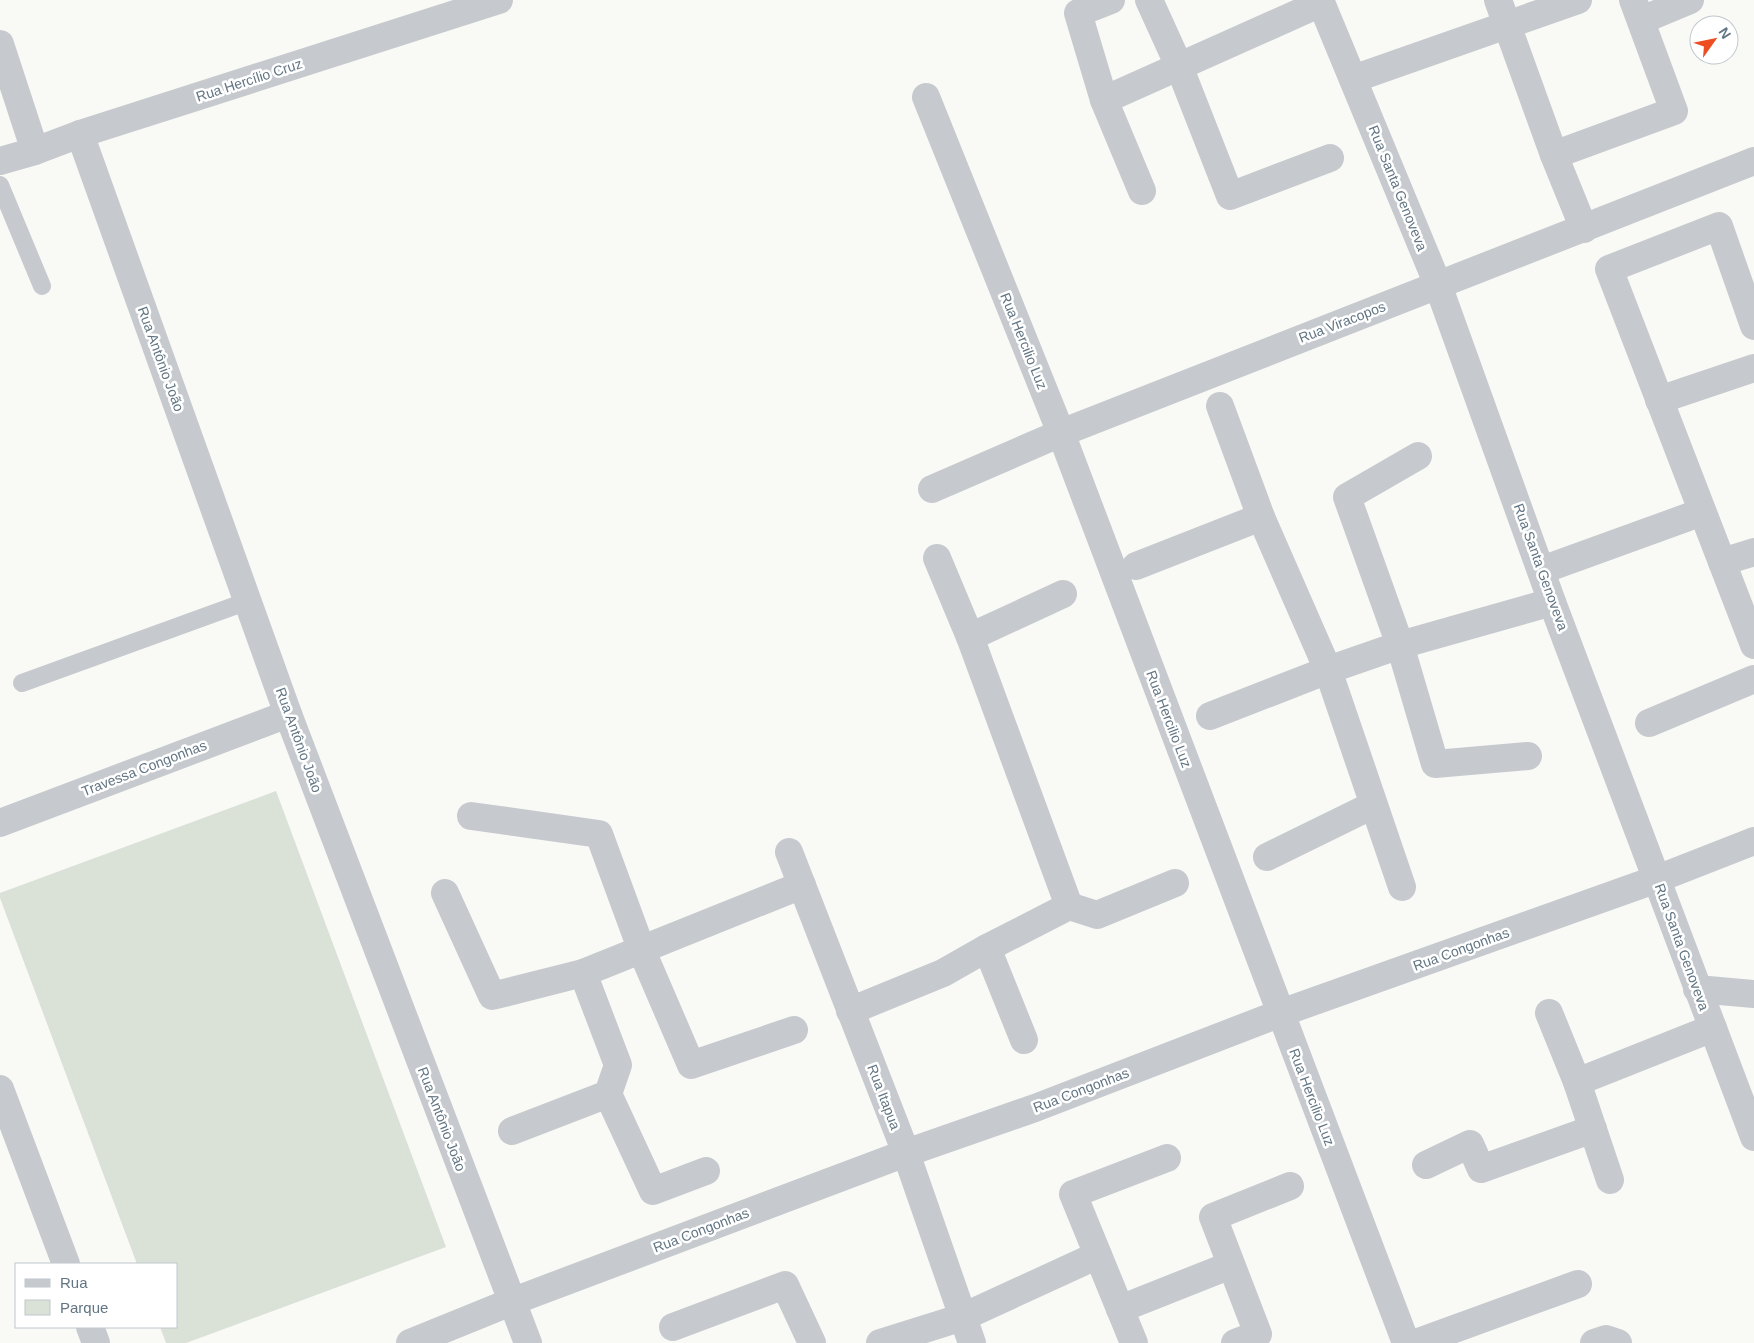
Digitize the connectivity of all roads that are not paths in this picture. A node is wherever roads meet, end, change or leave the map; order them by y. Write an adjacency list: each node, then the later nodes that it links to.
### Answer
1 (499, 0): 14 (street, Rua Hercílio Cruz)
2 (1111, 0): 13 (street)
3 (1149, 0): 10 (street)
4 (1578, 0): 8 (street)
5 (1690, 0): 7 (street)
6 (1321, 1): 10 (street); 11 (street, Rua Santa Genoveva)
7 (1637, 10): 16 (street)
8 (1503, 12): 11 (street); 16 (street)
9 (0, 44): 15 (street)
10 (1179, 66): 13 (street); 17 (street)
11 (1353, 78): 23 (street, Rua Santa Genoveva)
12 (926, 96): 29 (street, Rua Hercilio Luz)
13 (1104, 100): 21 (street)
14 (80, 134): 15 (street, Rua Hercílio Cruz); 40 (street, Rua Antônio João)
15 (35, 151): 18 (street, Rua Hercílio Cruz)
16 (1554, 155): 22 (street)
17 (1330, 158)
18 (0, 161)
19 (1754, 161): 22 (street, Rua Viracopos)
20 (0, 185): 24 (lane)
21 (1142, 192)
22 (1584, 230): 23 (street, Rua Viracopos)
23 (1438, 285): 29 (street, Rua Viracopos); 38 (street, Rua Santa Genoveva)
24 (42, 286)
25 (1752, 317): 27 (street)
26 (1754, 368): 27 (street)
27 (1659, 400): 32 (street)
28 (1220, 406): 33 (street)
29 (1061, 433): 31 (street, Rua Viracopos); 70 (street, Rua Hercilio Luz)
30 (1418, 456): 43 (street)
31 (932, 488)
32 (1702, 512): 36 (street); 38 (street)
33 (1261, 517): 37 (street); 45 (street)
34 (1754, 552): 36 (street)
35 (937, 558): 42 (street)
36 (1722, 562): 44 (street)
37 (1136, 566)
38 (1542, 570): 41 (street, Rua Santa Genoveva)
39 (1063, 594): 42 (street)
40 (248, 601): 47 (lane); 48 (street, Rua Antônio João)
41 (1552, 602): 43 (street); 58 (street, Rua Santa Genoveva)
42 (970, 637): 63 (street)
43 (1400, 645): 45 (street); 51 (street)
44 (1754, 645)
45 (1328, 670): 49 (street); 52 (street)
46 (1754, 678): 50 (street)
47 (22, 683)
48 (288, 714): 54 (street, Travessa Congonhas); 91 (street, Rua Antônio João)
49 (1210, 716)
50 (1649, 723)
51 (1528, 756)
52 (1373, 805): 57 (street); 61 (street)
53 (471, 816): 65 (street)
54 (0, 823)
55 (1754, 841): 58 (street, Rua Congonhas)
56 (789, 852): 60 (street, Rua Itapua)
57 (1267, 857)
58 (1657, 879): 67 (street, Rua Santa Genoveva); 70 (street, Rua Congonhas)
59 (1175, 883): 63 (street)
60 (802, 885): 65 (street); 69 (street, Rua Itapua)
61 (1402, 887)
62 (445, 894): 66 (street)
63 (1069, 906): 64 (street)
64 (987, 948): 69 (street); 74 (street)
65 (642, 951): 66 (street); 73 (street)
66 (583, 973): 77 (street)
67 (1697, 989): 68 (street); 72 (street, Rua Santa Genoveva)
68 (1754, 994)
69 (850, 1010): 81 (street, Rua Itapua)
70 (1281, 1013): 81 (street, Rua Congonhas); 104 (street, Rua Hercilio Luz)
71 (1549, 1013): 75 (street)
72 (1713, 1028): 75 (street); 80 (street, Rua Santa Genoveva)
73 (794, 1030)
74 (1024, 1040)
75 (1577, 1082): 78 (street)
76 (0, 1089): 88 (street)
77 (608, 1094): 79 (street); 84 (street)
78 (1593, 1129): 83 (street); 85 (street)
79 (512, 1131)
80 (1754, 1137)
81 (906, 1153): 91 (street, Rua Congonhas); 93 (street, Rua Itapua)
82 (1167, 1158): 87 (street)
83 (1426, 1166)
84 (706, 1171)
85 (1610, 1180)
86 (1290, 1186): 89 (street)
87 (1098, 1255): 92 (street); 93 (street)
88 (66, 1263)
89 (1231, 1265): 92 (street); 103 (street)
90 (1578, 1284): 105 (street)
91 (511, 1302): 97 (street, Rua Congonhas); 98 (street, Rua Antônio João)
92 (1120, 1310): 102 (street)
93 (963, 1317): 100 (street); 101 (street, Rua Itapua)
94 (673, 1327): 99 (street)
95 (90, 1328): 96 (street)
96 (96, 1343)
97 (410, 1343)
98 (528, 1343)
99 (812, 1343)
100 (880, 1343)
101 (972, 1343)
102 (1134, 1343)
103 (1235, 1343)
104 (1406, 1343)
105 (1416, 1343)
106 (1594, 1343): 107 (street)
107 (1618, 1343)

